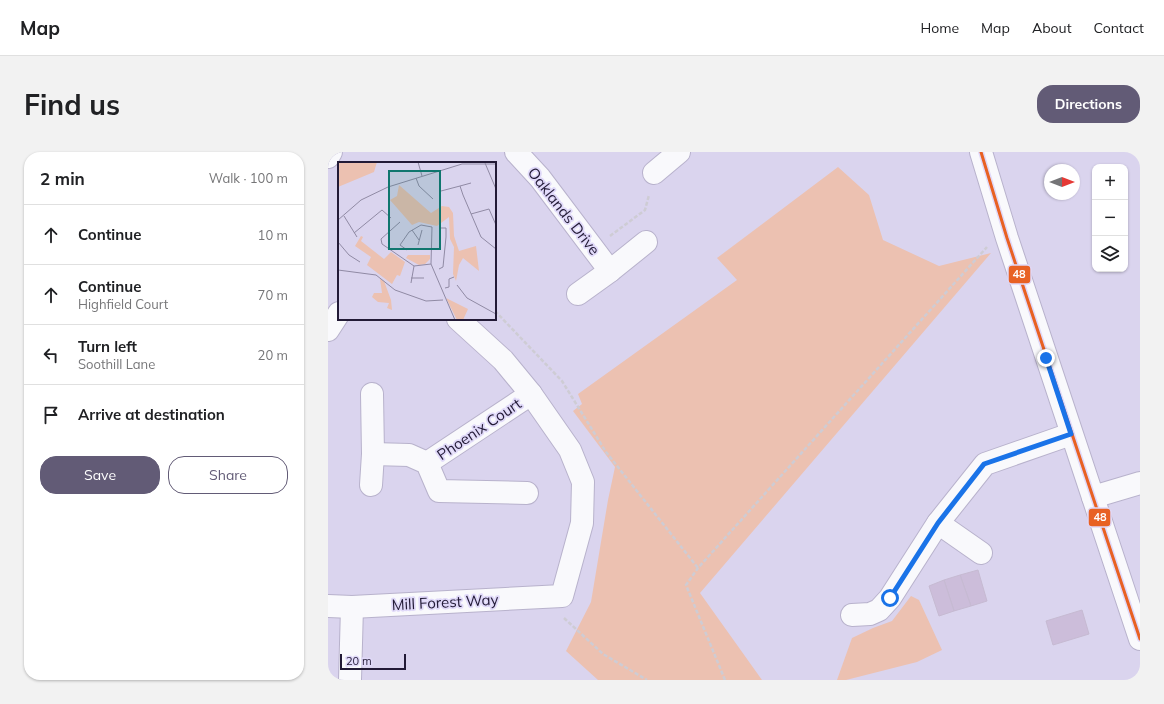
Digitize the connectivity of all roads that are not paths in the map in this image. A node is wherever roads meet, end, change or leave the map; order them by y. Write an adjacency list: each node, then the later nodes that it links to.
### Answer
1 (331, 152): 5 (street)
2 (516, 152): 8 (street, Oaklands Drive)
3 (679, 152): 6 (street)
4 (981, 152): 15 (street)
5 (328, 157)
6 (654, 173)
7 (646, 242): 8 (street, Oaklands Drive)
8 (610, 271): 9 (street, Oaklands Drive)
9 (578, 294)
10 (338, 315): 12 (street)
11 (459, 320): 14 (street, Phoenix Court)
12 (328, 330)
13 (372, 394): 16 (street)
14 (531, 394): 17 (street, Phoenix Court); 24 (street, Phoenix Court)
15 (1071, 434): 21 (street); 22 (street)
16 (373, 454): 17 (street, Phoenix Court); 19 (street)
17 (427, 463): 20 (street, Phoenix Court)
18 (1140, 483): 21 (street)
19 (371, 485)
20 (527, 492)
21 (1093, 497): 28 (street)
22 (938, 523): 23 (street); 27 (street)
23 (981, 553)
24 (552, 597): 26 (street, Mill Forest Way)
25 (328, 606): 26 (street, Mill Forest Way)
26 (352, 607): 29 (street)
27 (852, 615)
28 (1140, 639)
29 (350, 680)

